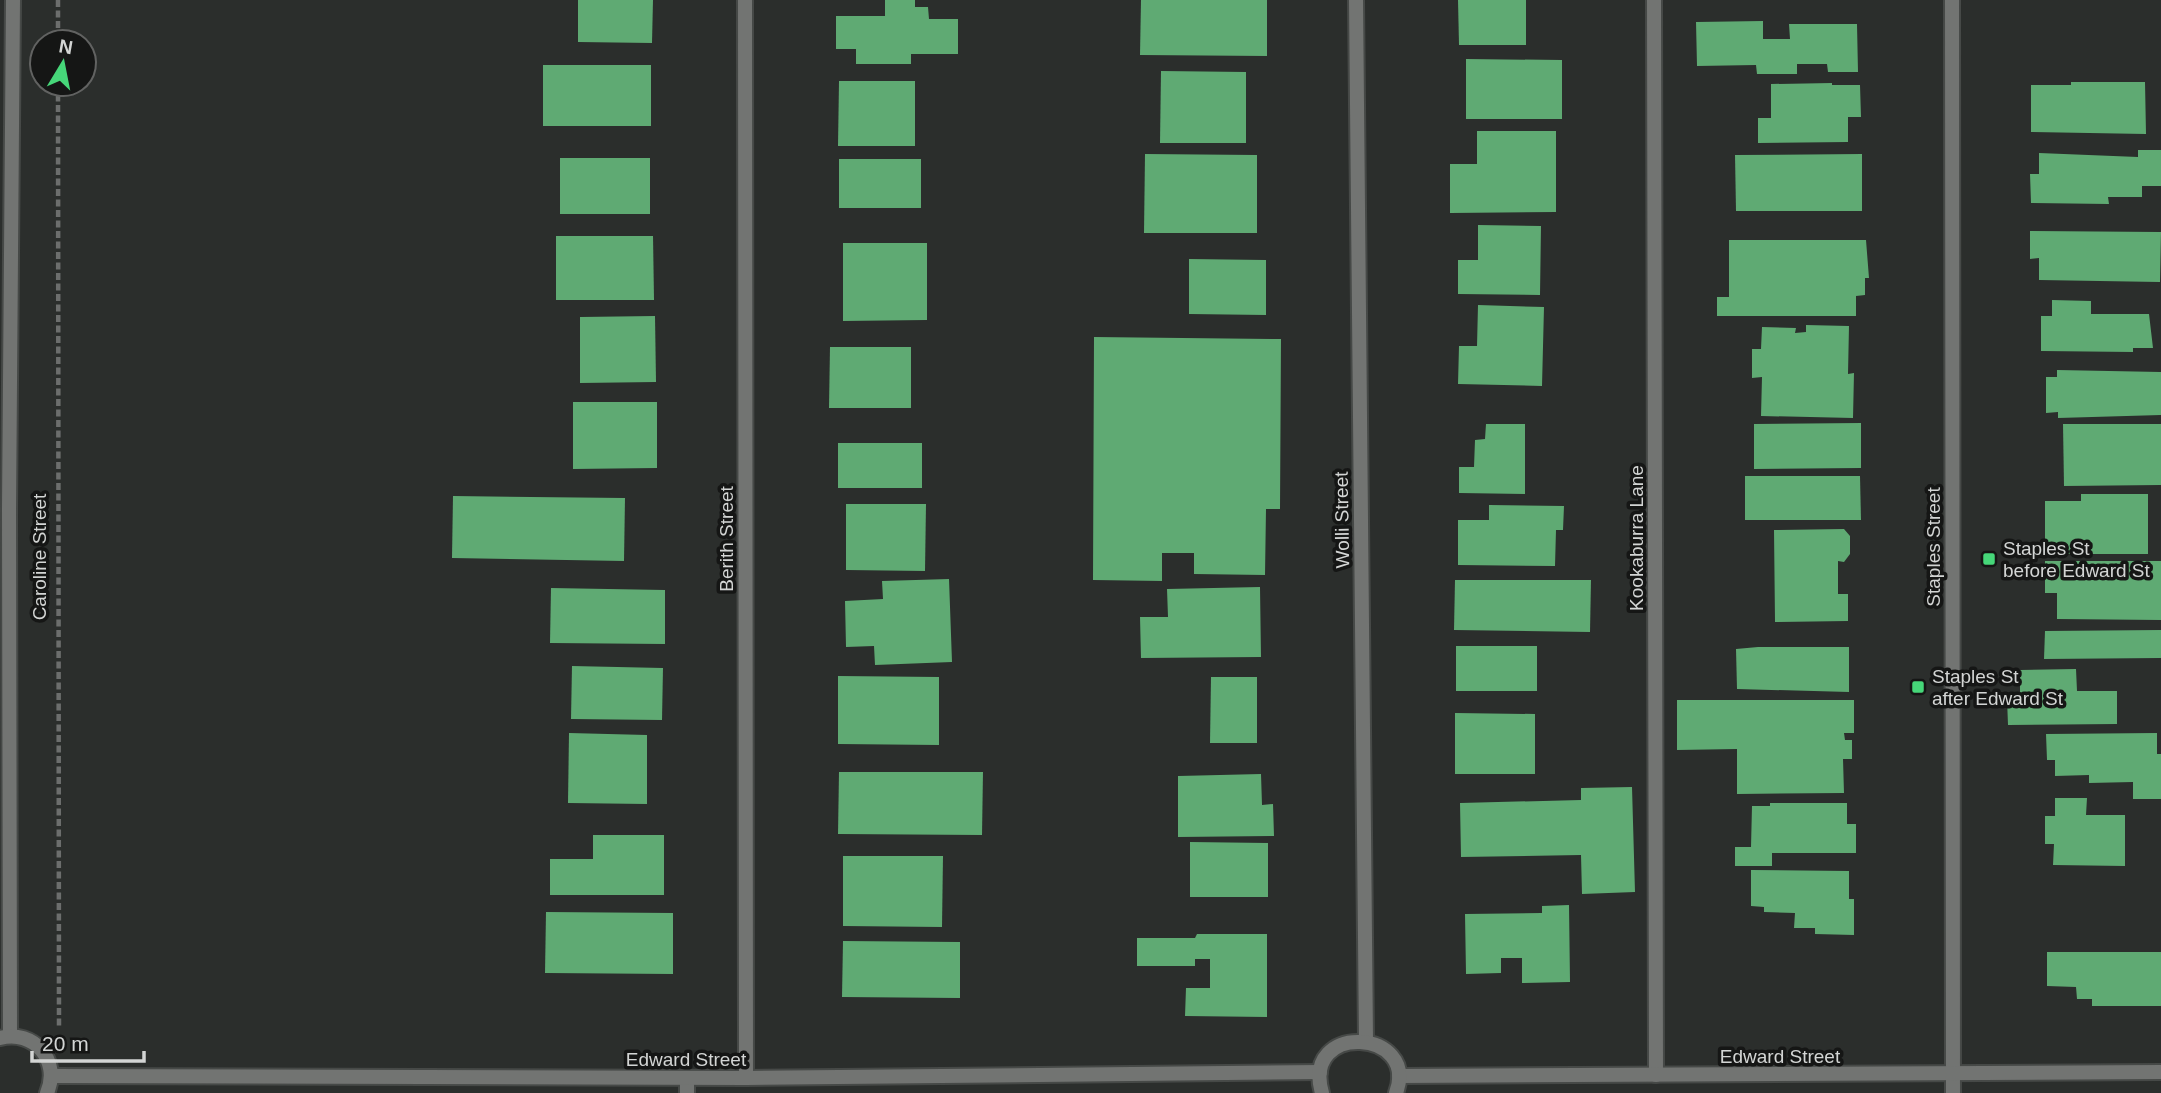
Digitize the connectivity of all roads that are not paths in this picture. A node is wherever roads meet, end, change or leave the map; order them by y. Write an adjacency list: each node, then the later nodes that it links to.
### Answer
1 (13, 0): 6 (street, Caroline Street)
2 (745, 0): 14 (street, Berith Street)
3 (1356, 0): 7 (street, Wolli Street)
4 (1654, 0): 11 (street, Kookaburra Lane)
5 (1952, 0): 10 (street, Staples Street)
6 (5, 1036): 12 (street)
7 (1366, 1041): 8 (street); 13 (street)
8 (1320, 1072): 14 (street, Edward Street); 17 (street)
9 (2161, 1072): 10 (street, Edward Street)
10 (1952, 1074): 11 (street, Edward Street); 19 (street, Staples Street)
11 (1656, 1075): 13 (street, Edward Street)
12 (51, 1076): 15 (street, Edward Street); 16 (street)
13 (1399, 1076): 18 (street)
14 (746, 1078): 15 (street, Edward Street)
15 (687, 1086)
16 (47, 1093)
17 (1322, 1093)
18 (1396, 1093)
19 (1952, 1093)

